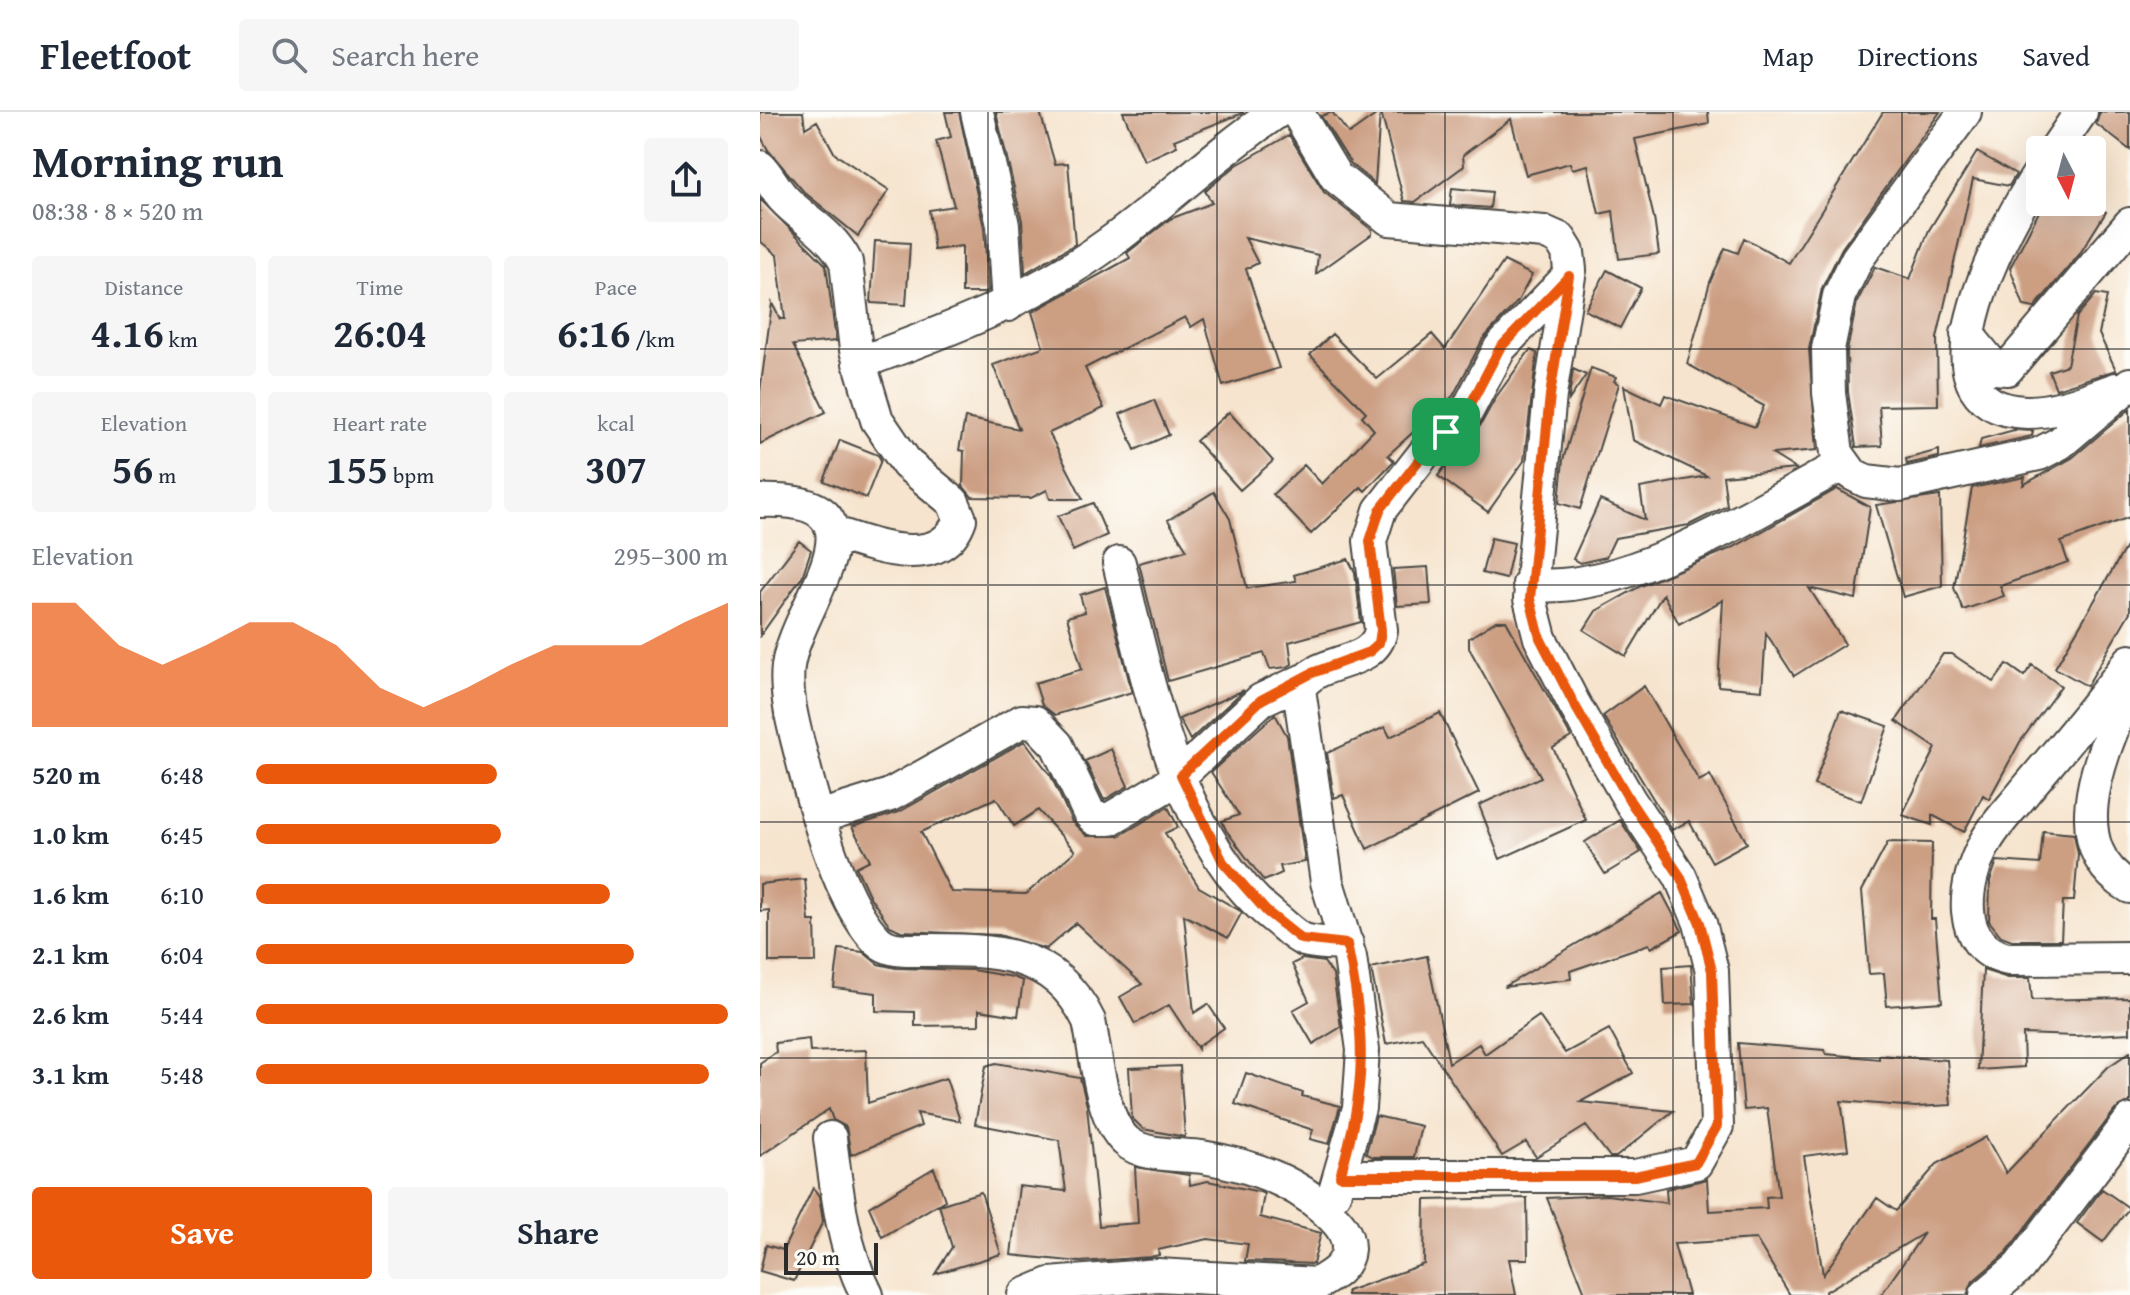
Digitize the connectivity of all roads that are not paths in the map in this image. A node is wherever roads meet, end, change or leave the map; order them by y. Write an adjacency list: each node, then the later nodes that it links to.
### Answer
1 (977, 112): 11 (street)
2 (1277, 112): 11 (street)
3 (1297, 112): 10 (street)
4 (1965, 112): 15 (street)
5 (2081, 112): 6 (street)
6 (2065, 136)
7 (760, 167): 13 (street)
8 (2026, 197): 12 (street)
9 (2130, 224): 12 (street)
10 (1569, 276): 19 (street); 22 (street)
11 (1008, 305): 13 (street)
12 (1967, 334): 14 (street)
13 (859, 363): 17 (street)
14 (2130, 384): 15 (street)
15 (1842, 465): 19 (street)
16 (760, 501): 17 (street)
17 (832, 532): 21 (street)
18 (1119, 563): 24 (street)
19 (1529, 584): 31 (street)
20 (2130, 661): 28 (street)
21 (774, 670): 25 (street)
22 (1304, 680): 24 (street); 27 (street)
23 (2130, 686): 26 (street)
24 (1181, 775): 25 (street); 27 (street)
25 (819, 817): 32 (street)
26 (2130, 887)
27 (1347, 944): 31 (street)
28 (2130, 958)
29 (2130, 1121): 36 (street)
30 (830, 1138): 34 (street)
31 (1340, 1176): 32 (street)
32 (1328, 1213): 33 (street)
33 (1301, 1290): 35 (street)
34 (867, 1295)
35 (1024, 1295)
36 (1986, 1295)

